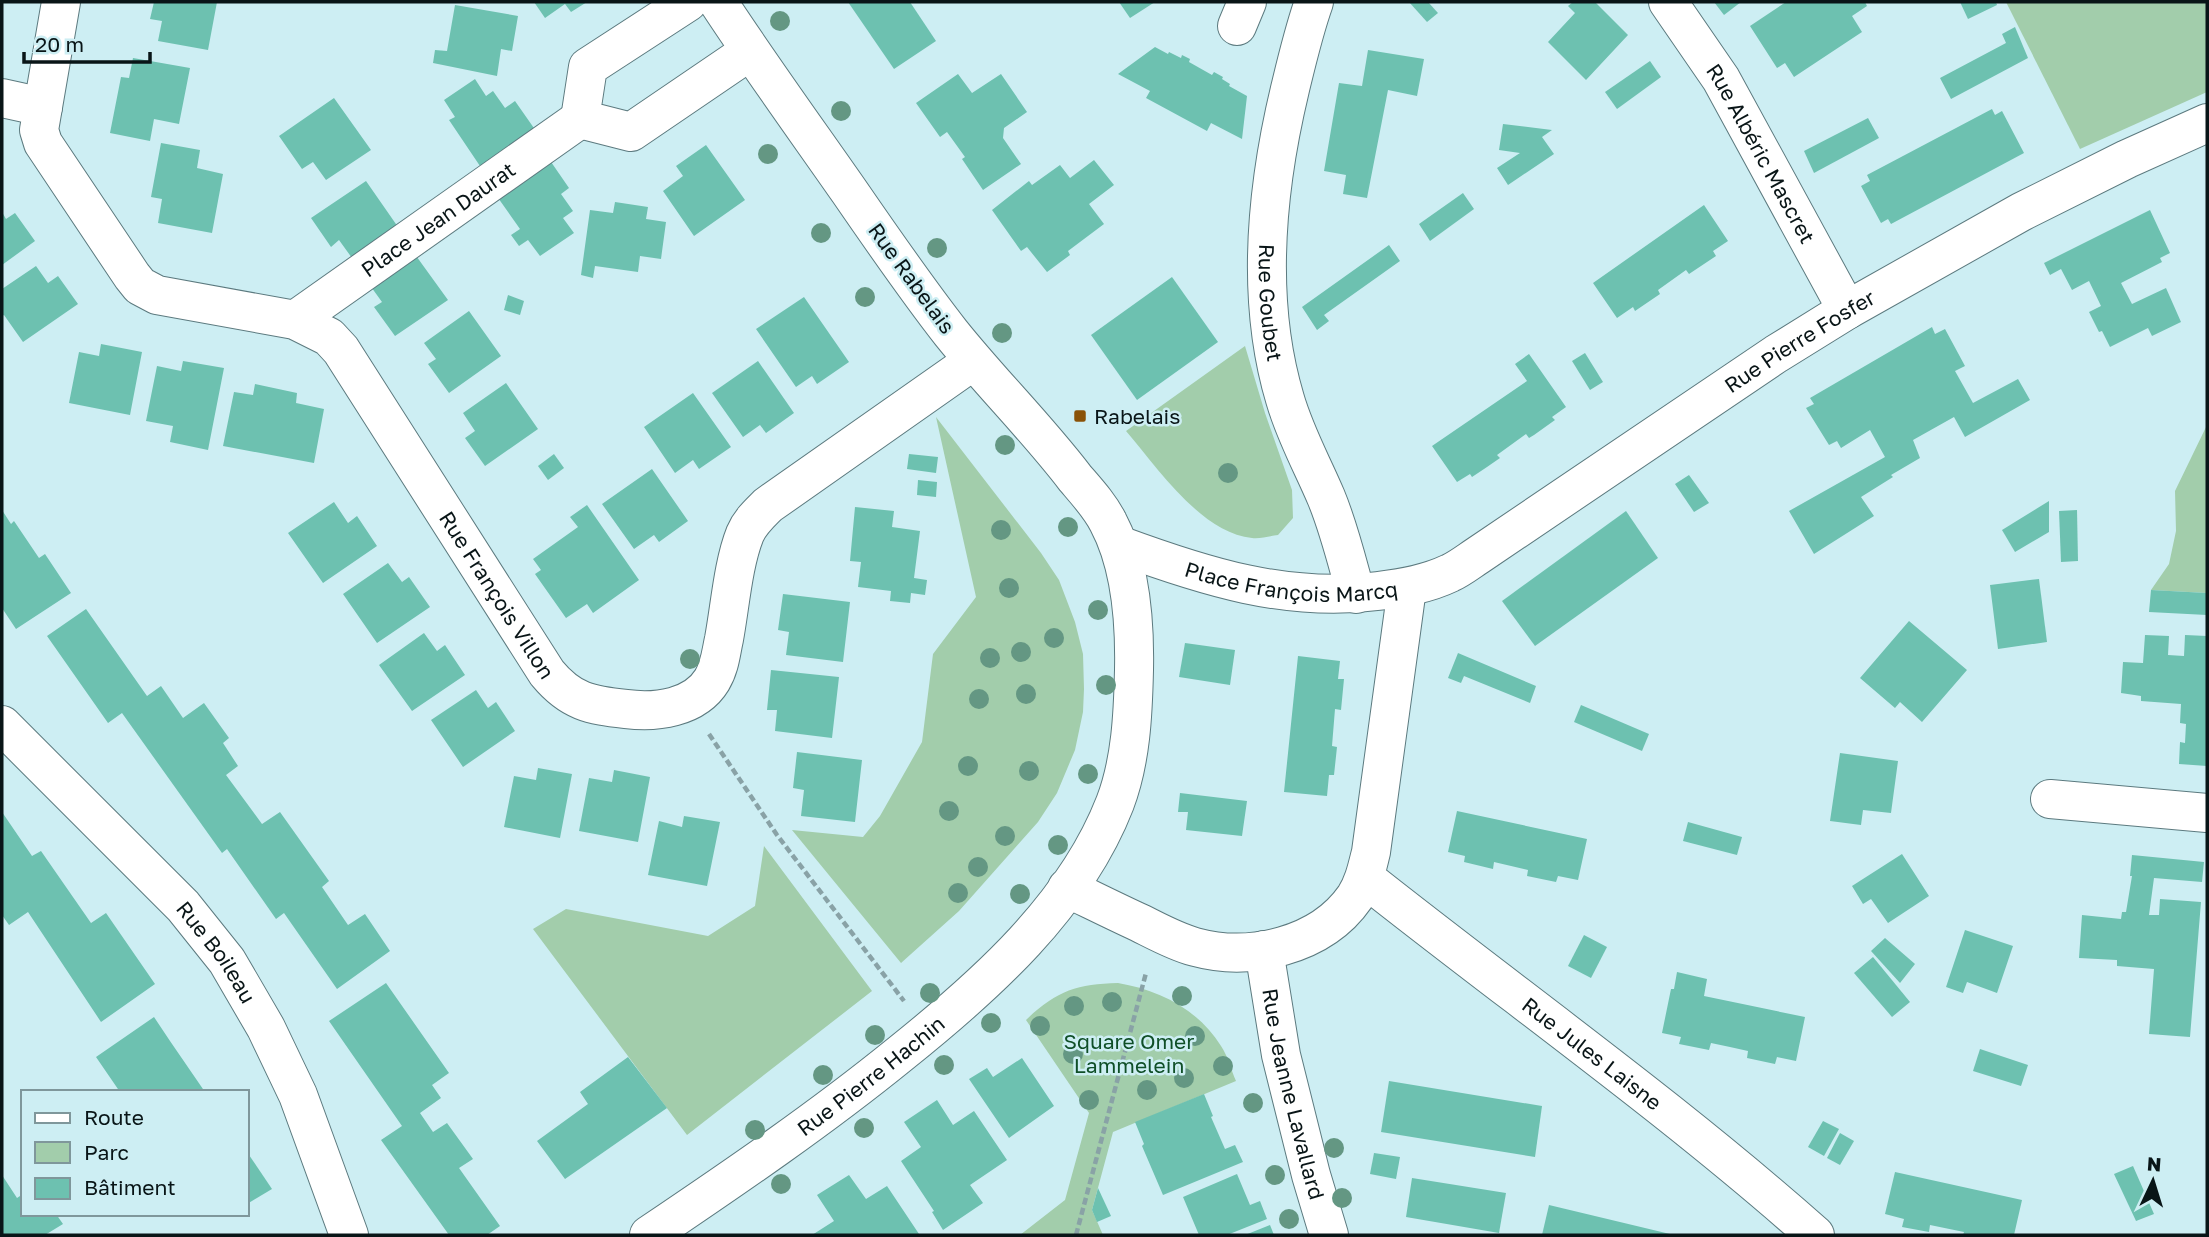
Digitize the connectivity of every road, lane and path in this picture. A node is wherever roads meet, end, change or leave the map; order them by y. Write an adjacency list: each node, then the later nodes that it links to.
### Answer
1 (61, 2): 8 (street, Rue François Villon)
2 (688, 2): 9 (street)
3 (718, 2): 6 (street, Rue Rabelais)
4 (1314, 2): 16 (street, Rue Goubet)
5 (1668, 2): 11 (street, Rue Albéric Mascret)
6 (750, 51): 9 (street); 13 (street, Rue Rabelais)
7 (2, 98): 8 (street)
8 (43, 107): 12 (street, Rue François Villon)
9 (580, 119): 12 (street, Place Jean Daurat)
10 (2207, 123): 11 (street, Rue Pierre Fosfer)
11 (1847, 310): 15 (street, Rue Pierre Fosfer)
12 (295, 320): 17 (street, Rue François Villon)
13 (974, 361): 14 (street, Rue Rabelais); 17 (street, Rue François Villon)
14 (1119, 545): 16 (street, Place François Marcq); 22 (street)
15 (1407, 588): 16 (street, Place François Marcq); 21 (street, Place François Marcq)
16 (1356, 594)
17 (687, 701): 25 (path)
18 (2, 725): 26 (street, Rue Boileau)
19 (2050, 799): 20 (street)
20 (2207, 813)
21 (1365, 878): 24 (street, Place François Marcq); 30 (street, Rue Jules Laisne)
22 (1068, 888): 23 (street, Place François Marcq); 25 (street, Rue Pierre Hachin)
23 (1156, 931): 24 (street, Place François Marcq); 28 (path)
24 (1264, 950): 29 (street, Rue Jeanne Lavallard)
25 (927, 1032): 27 (street, Rue Pierre Hachin)
26 (349, 1235)
27 (649, 1235)
28 (1076, 1235)
29 (1329, 1235)
30 (1815, 1235)

